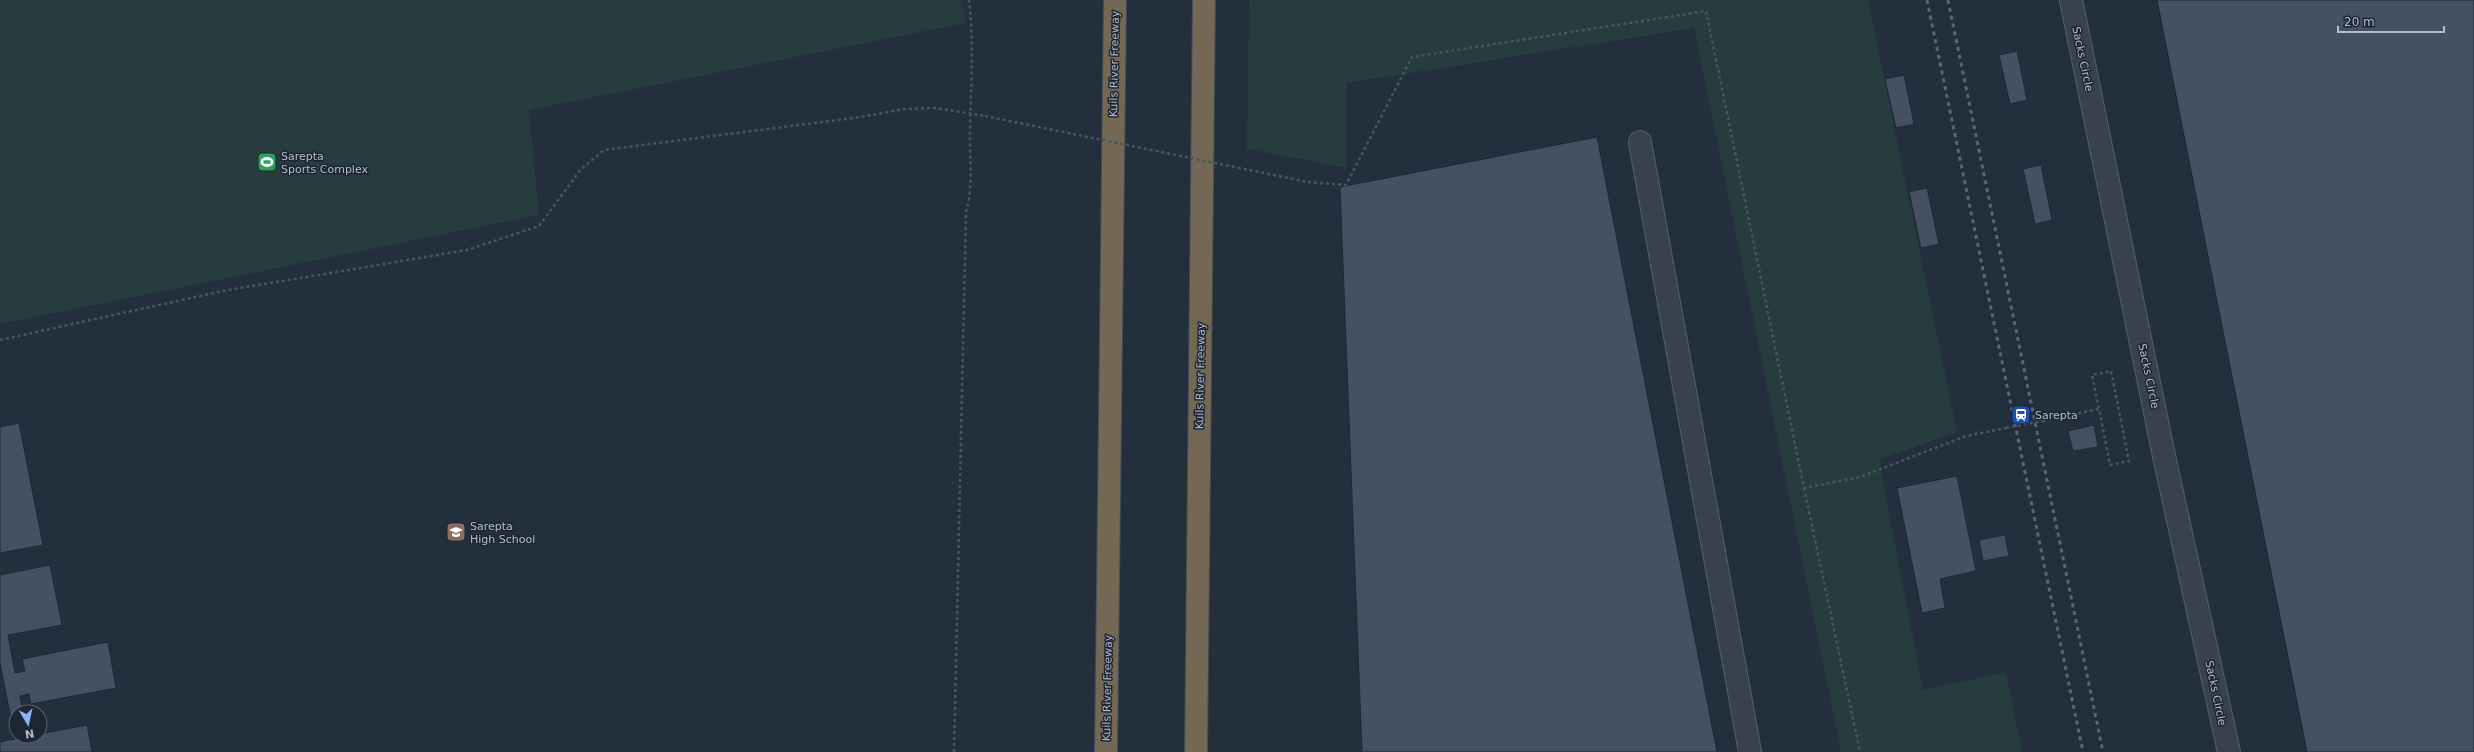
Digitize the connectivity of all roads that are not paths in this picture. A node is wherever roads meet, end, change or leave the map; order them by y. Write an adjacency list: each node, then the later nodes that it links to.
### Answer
1 (1114, 0): 5 (highway, Kuils River Freeway)
2 (1204, 0): 6 (highway, Kuils River Freeway)
3 (2071, 0): 8 (lane, Sacks Circle)
4 (1640, 142): 7 (lane)
5 (1106, 752)
6 (1196, 752)
7 (1750, 752)
8 (2229, 752)

